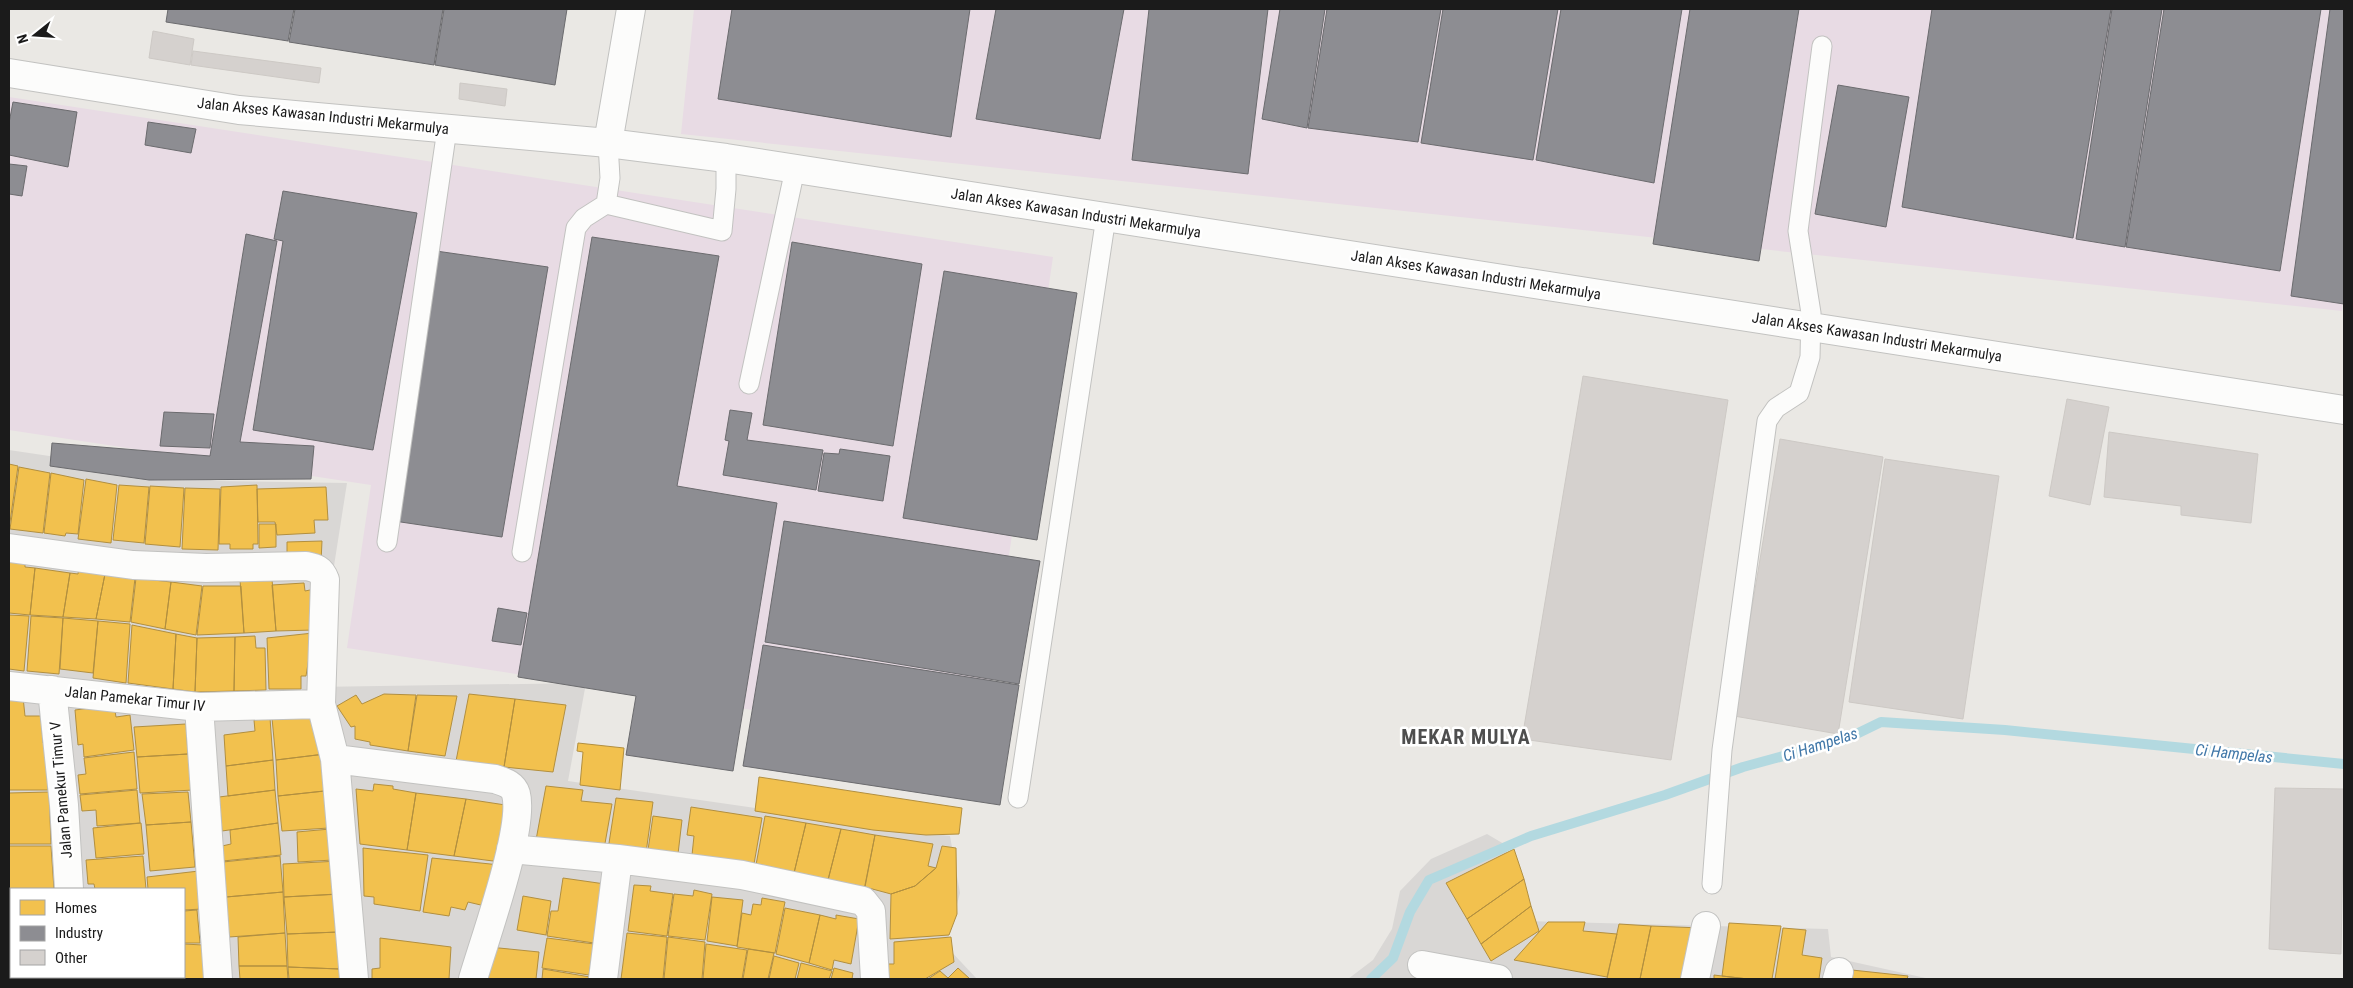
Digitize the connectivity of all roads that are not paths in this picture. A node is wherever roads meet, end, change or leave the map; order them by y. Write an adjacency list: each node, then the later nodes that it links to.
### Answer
1 (630, 9): 5 (street)
2 (1822, 46): 10 (lane)
3 (9, 73): 4 (street, Jalan Akses Kawasan Industri Mekarmulya)
4 (447, 129): 5 (street, Jalan Akses Kawasan Industri Mekarmulya); 13 (lane)
5 (608, 143): 6 (street, Jalan Akses Kawasan Industri Mekarmulya); 8 (lane)
6 (726, 158): 7 (street, Jalan Akses Kawasan Industri Mekarmulya); 8 (lane)
7 (795, 169): 9 (street, Jalan Akses Kawasan Industri Mekarmulya); 11 (lane)
8 (606, 204): 15 (lane)
9 (1106, 217): 10 (street, Jalan Akses Kawasan Industri Mekarmulya); 21 (lane)
10 (1811, 327): 12 (street, Jalan Akses Kawasan Industri Mekarmulya); 24 (lane)
11 (749, 384)
12 (2344, 410)
13 (387, 542)
14 (9, 548): 18 (street)
15 (522, 552)
16 (9, 686): 17 (street, Jalan Pamekar Timur IV)
17 (52, 690): 19 (street, Jalan Pamekar Timur IV); 25 (street, Jalan Pamekur Timur V)
18 (321, 704): 19 (street, Jalan Pamekar Timur IV); 20 (street)
19 (199, 707): 28 (street)
20 (335, 759): 22 (street); 29 (street)
21 (1018, 798)
22 (511, 848): 23 (street); 30 (street)
23 (618, 859): 31 (street); 32 (street)
24 (1712, 884)
25 (69, 888)
26 (1706, 926): 34 (street)
27 (1422, 964): 33 (street)
28 (218, 979)
29 (354, 979)
30 (473, 979)
31 (603, 979)
32 (875, 979)
33 (1498, 979)
34 (1695, 979)

